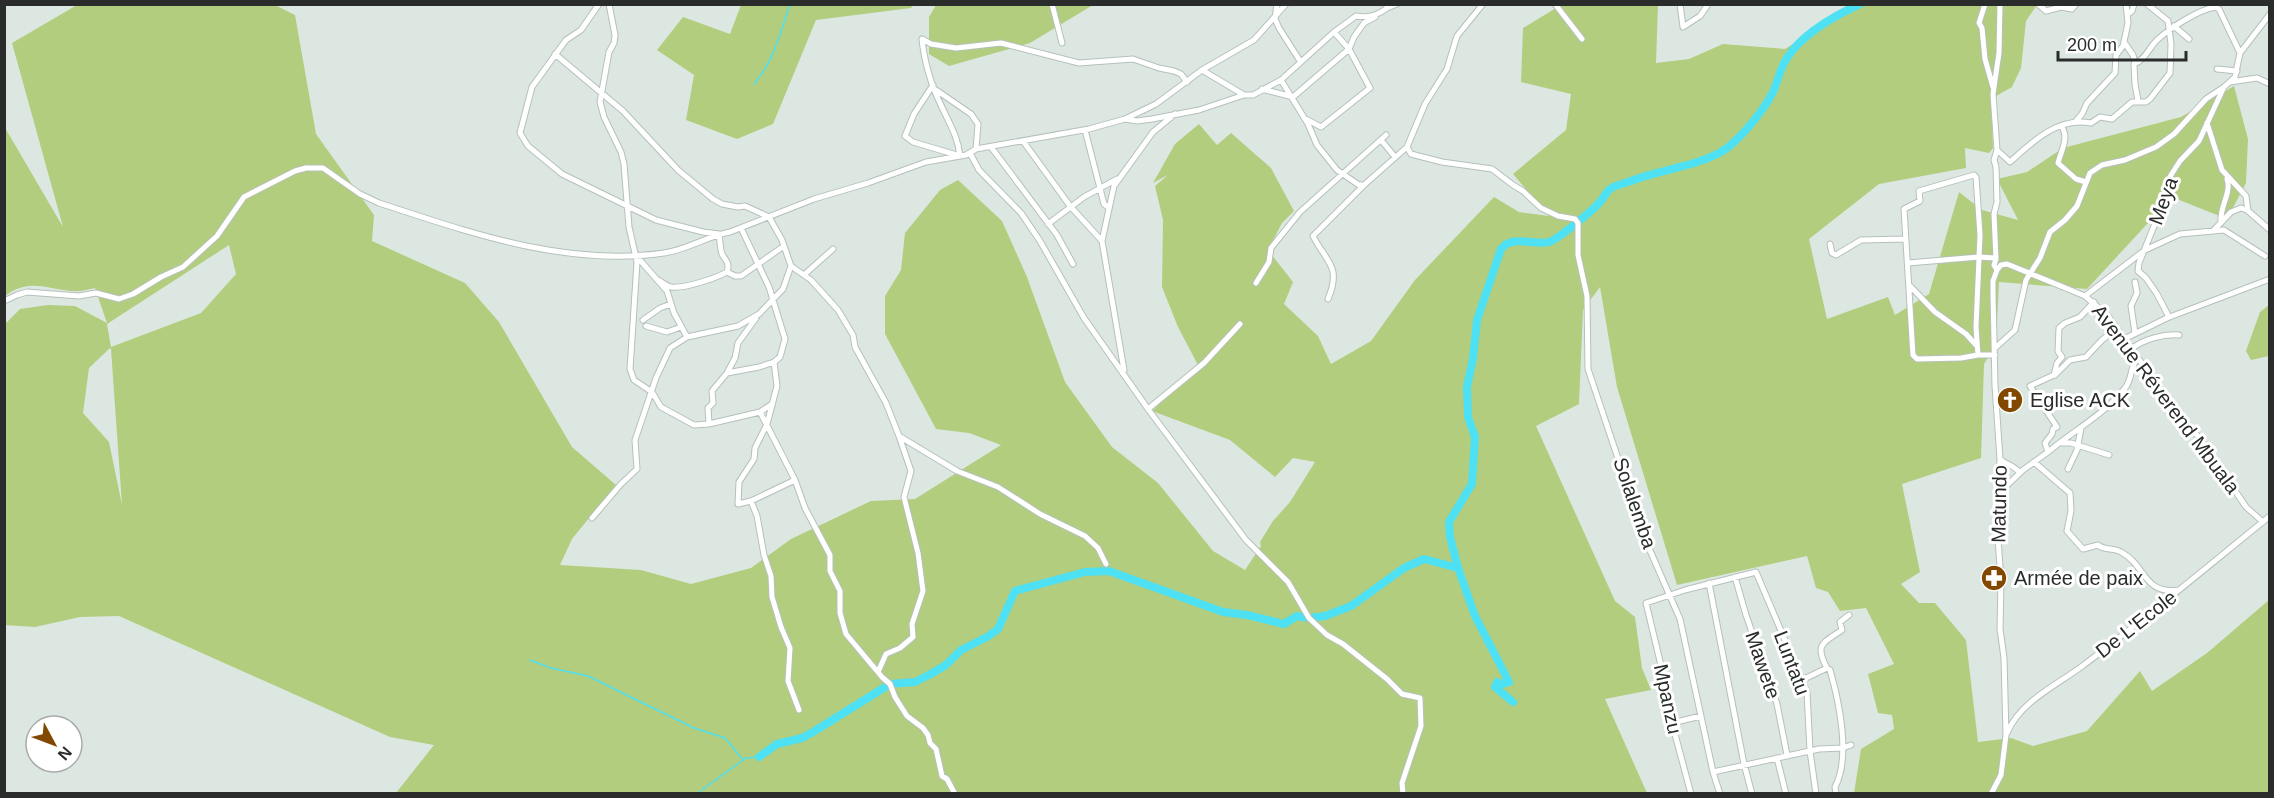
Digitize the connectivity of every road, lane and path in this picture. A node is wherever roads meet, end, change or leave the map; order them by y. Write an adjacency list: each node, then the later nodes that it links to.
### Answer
1 (599, 4): 31 (street)
2 (609, 4): 44 (street)
3 (1052, 4): 28 (street)
4 (1277, 4): 22 (street)
5 (1286, 4): 22 (street)
6 (1397, 4): 18 (street)
7 (1483, 4): 59 (street)
8 (1555, 4): 25 (street)
9 (1680, 4): 17 (street)
10 (1985, 4): 43 (street)
11 (2000, 4): 43 (street)
12 (2038, 4): 13 (street)
13 (2076, 4)
14 (2126, 4): 20 (street)
15 (2134, 4): 20 (street)
16 (2147, 4): 23 (street)
17 (1707, 6)
18 (1387, 7): 19 (street)
19 (1379, 14): 24 (street); 29 (street)
20 (2128, 14): 27 (street)
21 (2270, 14): 30 (street)
22 (1276, 16): 32 (street); 35 (street)
23 (2173, 29): 26 (street); 30 (street); 33 (street); 47 (street)
24 (1335, 32): 29 (street); 32 (street)
25 (1582, 39)
26 (2189, 39)
27 (2124, 42): 33 (street); 51 (street)
28 (1062, 43)
29 (1349, 49): 46 (street); 50 (street)
30 (2240, 53): 36 (street)
31 (555, 54): 44 (street); 73 (street)
32 (1300, 61): 37 (street)
33 (2135, 63): 47 (street)
34 (2217, 69): 36 (street)
35 (1202, 70): 38 (street); 45 (street)
36 (2237, 71): 40 (street)
37 (1281, 80): 42 (street); 46 (street)
38 (1187, 82): 41 (street); 49 (street)
39 (2270, 84): 40 (street)
40 (2227, 85): 52 (street, Meya); 70 (street)
41 (934, 87): 60 (street); 63 (street); 63 (street)
42 (1262, 89): 45 (street); 46 (street)
43 (1994, 89): 61 (street, Matundo)
44 (600, 92): 73 (street); 77 (street)
45 (1244, 95): 48 (street)
46 (1293, 97): 50 (street)
47 (2138, 101): 51 (street)
48 (1175, 114): 49 (street); 69 (street)
49 (1125, 119): 54 (street)
50 (1305, 119): 67 (street)
51 (2076, 121): 53 (street)
52 (2207, 121): 68 (street); 89 (street, Meya)
53 (2061, 126): 65 (street); 70 (street)
54 (1084, 130): 57 (street); 72 (street)
55 (1386, 135): 56 (street)
56 (1381, 140): 64 (street); 67 (street)
57 (1023, 141): 58 (street); 74 (street)
58 (991, 147): 60 (street); 79 (street)
59 (1407, 147): 64 (street); 161 (street, Solalemba)
60 (976, 149): 62 (street)
61 (1997, 150): 65 (street); 66 (street, Matundo)
62 (970, 153): 63 (street); 134 (street)
63 (960, 156): 77 (street)
64 (1395, 158): 71 (street)
65 (2010, 162): 66 (street)
66 (1994, 164): 93 (street, Matundo)
67 (1343, 174): 71 (street); 106 (street)
68 (2227, 177): 76 (street); 78 (street)
69 (1119, 179): 72 (street); 75 (street)
70 (2086, 182): 101 (street)
71 (1364, 185): 110 (street)
72 (1101, 187): 74 (street); 75 (street)
73 (629, 206): 83 (street); 90 (street)
74 (1070, 206): 79 (street); 85 (street)
75 (1109, 208): 85 (street)
76 (2248, 211): 78 (street); 81 (street)
77 (769, 217): 80 (street); 87 (street)
78 (2221, 223): 82 (street)
79 (1048, 224): 96 (street)
80 (741, 228): 83 (street); 95 (street)
81 (2270, 230)
82 (2212, 232): 89 (street); 91 (street)
83 (720, 234): 90 (street); 100 (street)
84 (1905, 239): 86 (street); 92 (street); 94 (street)
85 (1101, 241): 134 (street)
86 (1830, 244)
87 (784, 246): 95 (street); 98 (street)
88 (833, 249): 102 (street)
89 (2145, 250): 108 (street); 115 (street, Meya)
90 (635, 255): 104 (street); 111 (street); 135 (street)
91 (2265, 256)
92 (1979, 257): 93 (street); 94 (street); 125 (street)
93 (1996, 258): 97 (street, Avenue Réverend Mbuala); 99 (street, Matundo)
94 (1908, 263): 107 (street)
95 (758, 264): 100 (street); 109 (street)
96 (1073, 264)
97 (2004, 264): 99 (street); 101 (street, Avenue Réverend Mbuala)
98 (791, 266): 102 (street); 109 (street)
99 (1997, 270): 126 (street, Matundo)
100 (728, 272): 104 (street)
101 (2030, 273): 108 (street, Avenue Réverend Mbuala); 126 (street)
102 (805, 274): 142 (street)
103 (2270, 279): 115 (street)
104 (658, 280): 113 (street)
105 (2135, 282): 121 (street)
106 (1256, 284)
107 (1910, 286): 125 (street); 128 (street)
108 (2085, 296): 112 (street, Avenue Réverend Mbuala)
109 (772, 299): 114 (street); 131 (street)
110 (1328, 299)
111 (4, 301)
112 (2094, 302): 120 (street, Avenue Réverend Mbuala); 133 (street)
113 (670, 304): 116 (street); 119 (street)
114 (759, 314): 123 (street); 132 (street)
115 (2169, 317): 121 (street)
116 (643, 320)
117 (1240, 324): 137 (street)
118 (646, 326): 119 (street)
119 (681, 327): 123 (street)
120 (2116, 329): 124 (street, Avenue Réverend Mbuala); 133 (street)
121 (2135, 333): 124 (street)
122 (2179, 335): 127 (street)
123 (687, 337): 135 (street)
124 (2124, 339): 127 (street, Avenue Réverend Mbuala)
125 (1977, 346): 128 (street)
126 (1995, 348): 129 (street, Matundo)
127 (2131, 349): 130 (street, Avenue Réverend Mbuala)
128 (1978, 355): 129 (street)
129 (1995, 355): 147 (street, Matundo)
130 (2138, 358): 141 (street); 156 (street, Avenue Réverend Mbuala)
131 (774, 362): 132 (street); 136 (street)
132 (727, 373): 139 (street)
133 (2054, 375): 145 (street)
134 (1134, 388): 137 (street)
135 (652, 392): 139 (street); 155 (street)
136 (772, 404): 138 (street); 140 (street)
137 (1148, 409): 178 (street)
138 (760, 412): 139 (street); 140 (street)
139 (709, 424)
140 (767, 424): 151 (street); 153 (street)
141 (2082, 427): 143 (street); 144 (street)
142 (899, 436): 157 (street); 164 (street)
143 (2062, 443): 144 (street); 145 (street)
144 (2078, 445): 146 (street); 149 (street)
145 (2048, 452): 148 (street)
146 (2109, 455)
147 (2000, 459): 150 (street); 152 (street, Matundo)
148 (2034, 462): 150 (street); 160 (street)
149 (2068, 469)
150 (2020, 473): 152 (street)
151 (795, 480): 153 (street); 164 (street)
152 (2001, 491): 169 (street, Matundo)
153 (752, 501): 166 (street)
154 (2270, 516): 156 (street, De L'Ecole)
155 (592, 518)
156 (2263, 522): 160 (street, De L'Ecole)
157 (1106, 564)
158 (1735, 577): 159 (street); 165 (street, Luntatu); 173 (street, Mawete)
159 (1709, 583): 161 (street); 175 (street)
160 (2180, 590): 169 (street, De L'Ecole)
161 (1670, 594): 167 (street, Solalemba); 168 (street, Mpanzu)
162 (1849, 615): 163 (street)
163 (1827, 668): 165 (street); 171 (street)
164 (878, 672): 177 (street)
165 (1802, 680): 172 (street, Luntatu)
166 (799, 710)
167 (1701, 716): 168 (street); 176 (street, Solalemba)
168 (1672, 723): 179 (street, Mpanzu)
169 (2006, 735): 185 (street, Matundo)
170 (1851, 745): 171 (street)
171 (1843, 748): 172 (street); 184 (street)
172 (1810, 751): 173 (street); 183 (street, Luntatu)
173 (1787, 755): 174 (street)
174 (1777, 758): 175 (street); 182 (street)
175 (1744, 764): 176 (street); 181 (street)
176 (1713, 772): 180 (street, Solalemba)
177 (955, 794)
178 (1403, 794)
179 (1691, 794)
180 (1720, 794)
181 (1752, 794)
182 (1786, 794)
183 (1816, 794)
184 (1836, 794)
185 (1991, 794)

